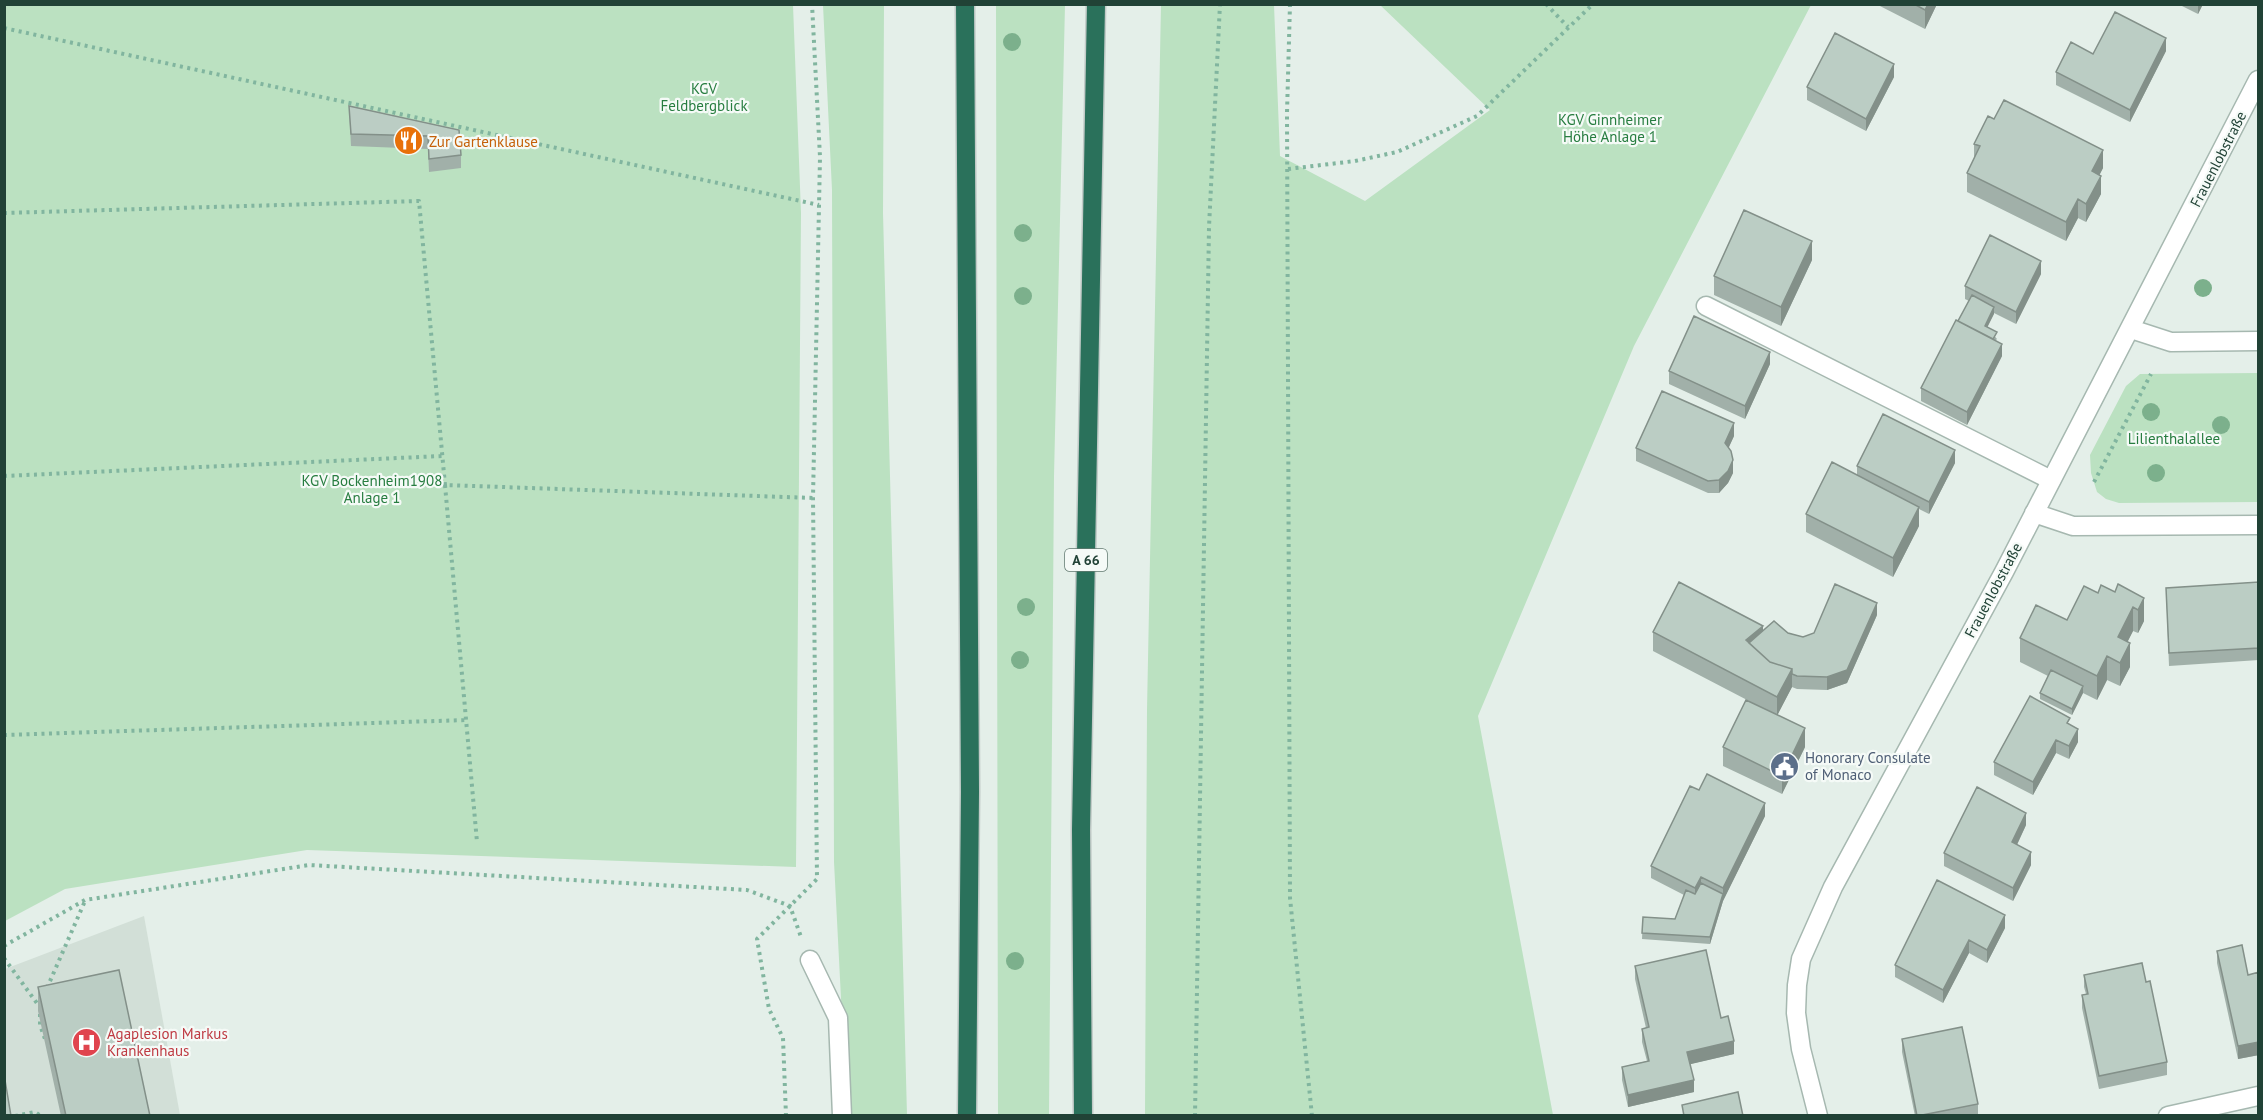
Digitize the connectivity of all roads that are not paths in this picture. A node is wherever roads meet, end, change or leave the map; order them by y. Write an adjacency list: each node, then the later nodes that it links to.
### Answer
1 (965, 4): 13 (highway)
2 (1096, 4): 14 (highway, A 66)
3 (2259, 80): 5 (street, Frauenlobstraße)
4 (1706, 306): 7 (street)
5 (2131, 329): 6 (street); 7 (street, Frauenlobstraße)
6 (2259, 341)
7 (2051, 480): 8 (street, Frauenlobstraße)
8 (2034, 513): 9 (street); 15 (street, Frauenlobstraße)
9 (2259, 525)
10 (810, 960): 12 (street)
11 (2259, 1096): 16 (street)
12 (842, 1116)
13 (968, 1116)
14 (1083, 1116)
15 (1818, 1116)
16 (2168, 1116)

